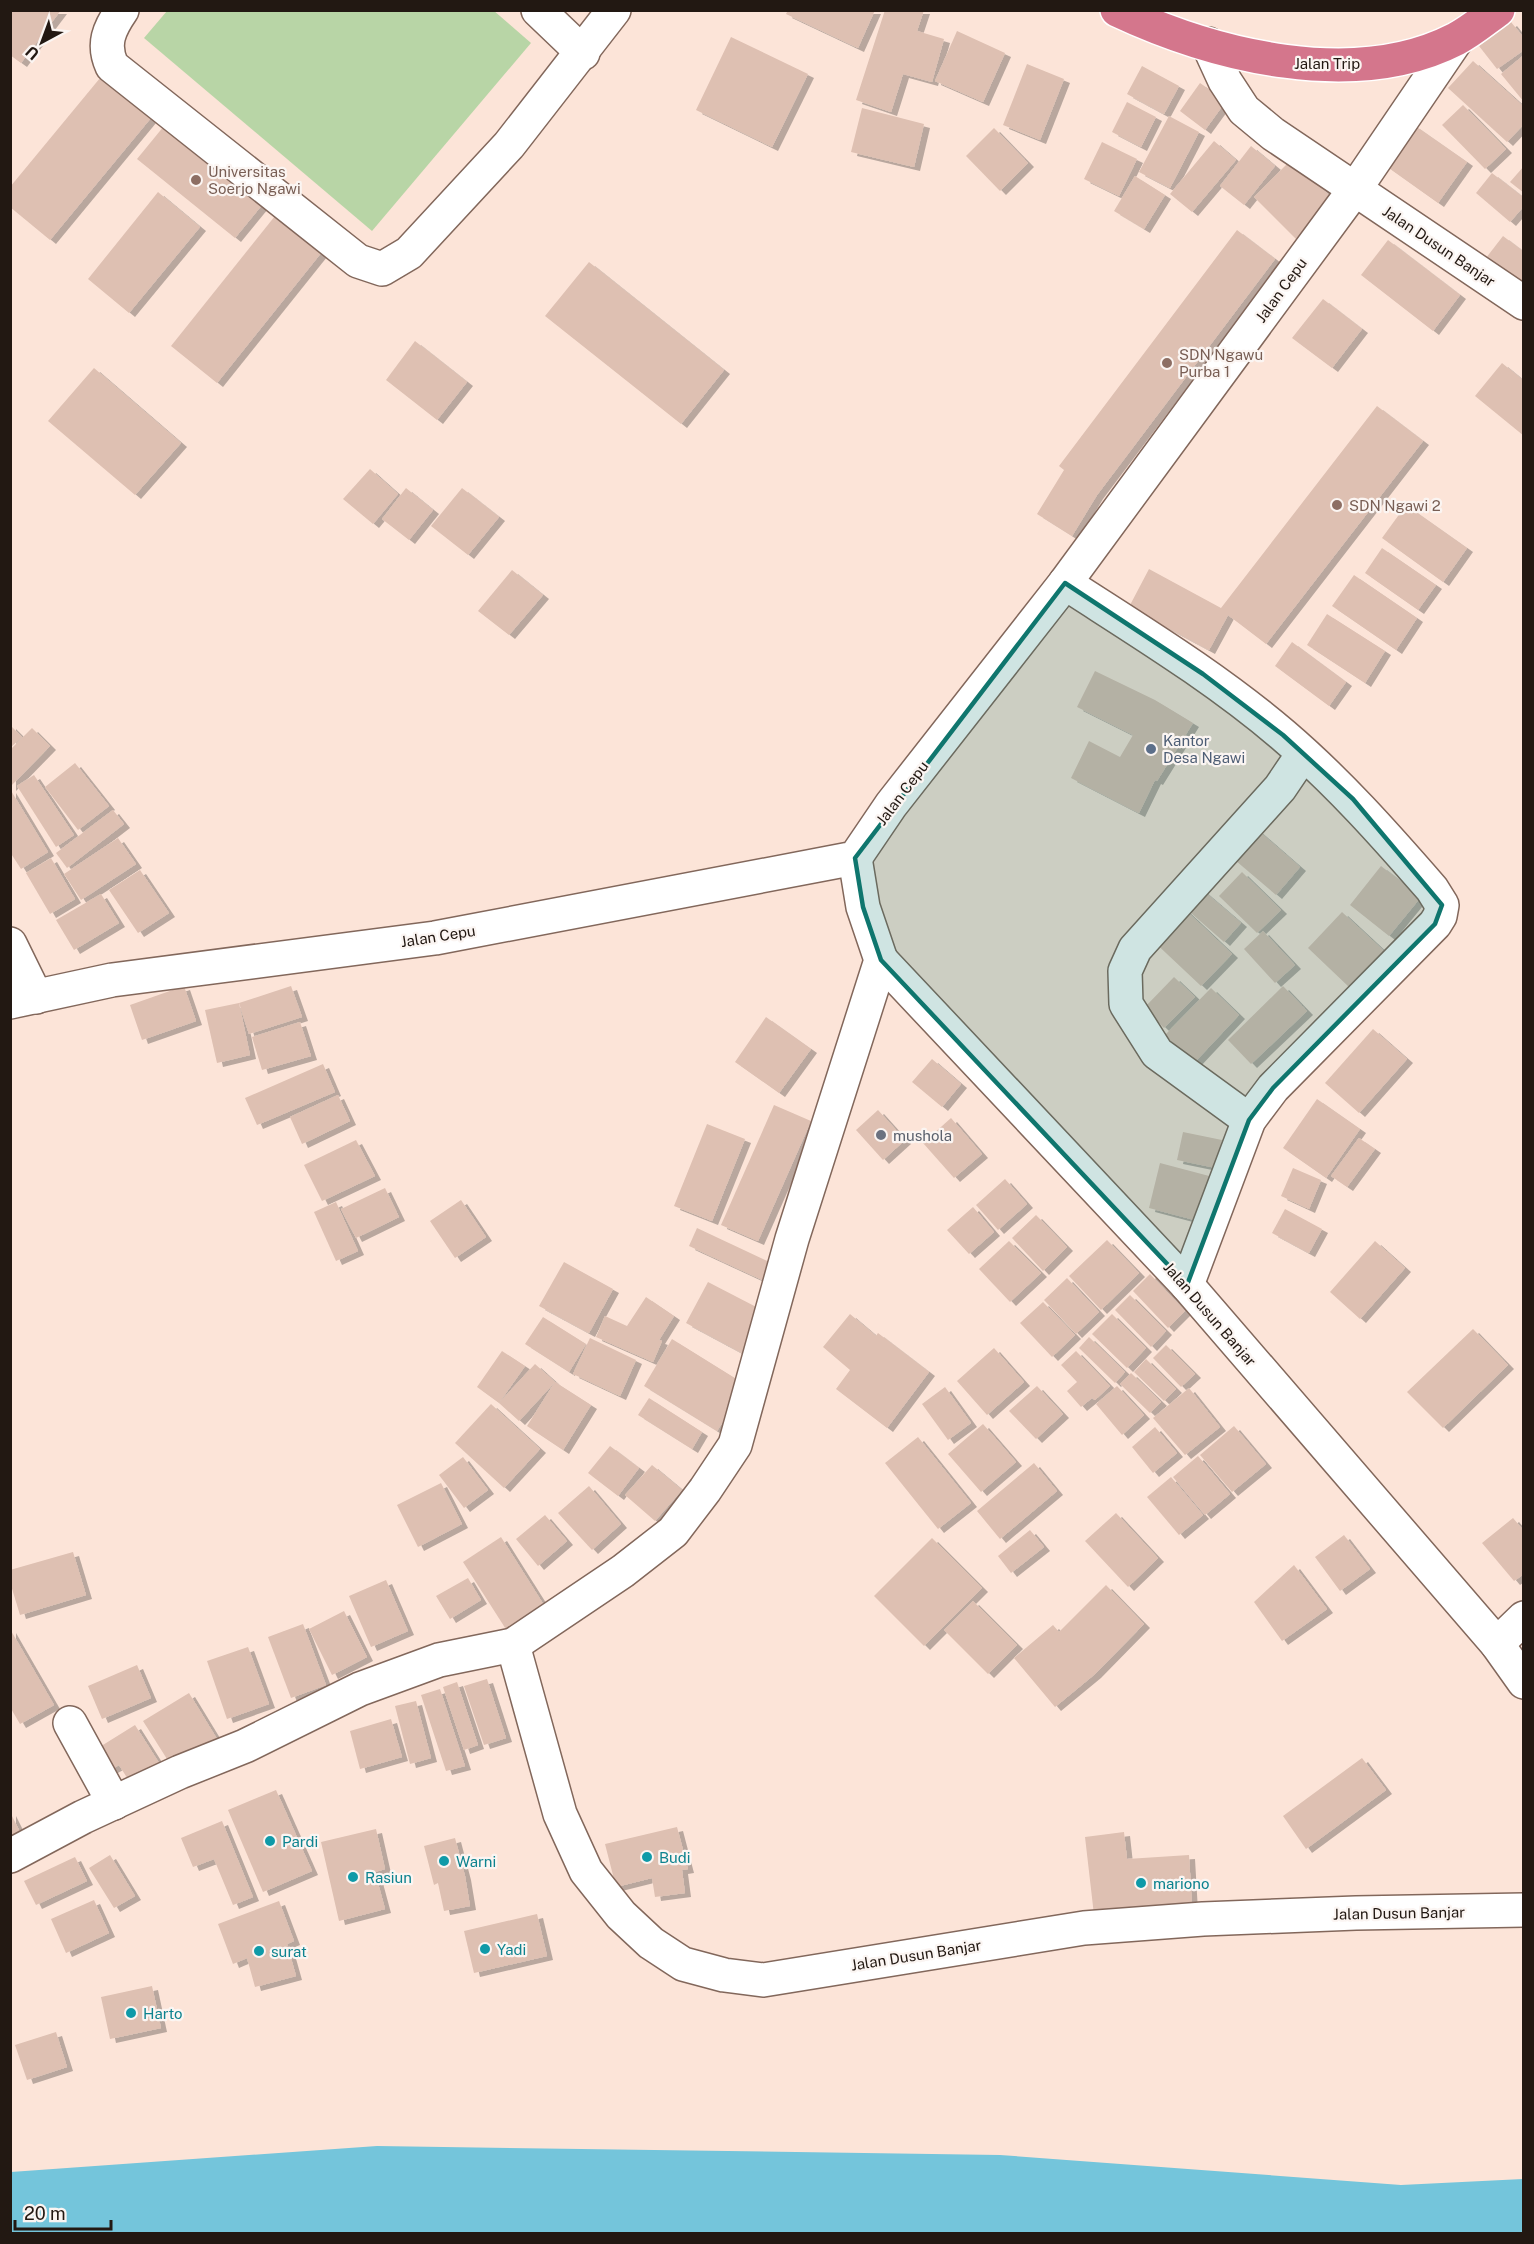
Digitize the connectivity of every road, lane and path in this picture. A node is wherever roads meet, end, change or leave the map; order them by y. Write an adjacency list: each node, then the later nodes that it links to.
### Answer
1 (122, 10): 8 (street)
2 (538, 10): 8 (street)
3 (614, 10): 8 (street)
4 (1117, 10): 7 (highway, Jalan Trip)
5 (1498, 10): 6 (highway, Jalan Trip)
6 (1457, 39): 7 (highway, Jalan Trip); 9 (street, Jalan Cepu)
7 (1208, 44): 9 (street, Jalan Dusun Banjar)
8 (583, 53)
9 (1355, 189): 10 (street, Jalan Dusun Banjar); 11 (street, Jalan Cepu)
10 (1524, 303)
11 (1065, 583): 12 (street); 13 (street, Jalan Cepu)
12 (1303, 754): 17 (street); 17 (street)
13 (855, 858): 15 (street); 16 (street, Jalan Cepu)
14 (10, 944): 16 (street)
15 (881, 960): 18 (street, Jalan Dusun Banjar); 21 (street)
16 (23, 1000)
17 (1249, 1120): 18 (street)
18 (1186, 1285): 20 (street, Jalan Dusun Banjar)
19 (1524, 1618): 20 (street)
20 (1497, 1644): 22 (street, Jalan Dusun Banjar)
21 (513, 1645): 24 (street); 26 (street, Jalan Dusun Banjar)
22 (1524, 1682)
23 (70, 1723): 24 (street)
24 (114, 1803): 25 (street)
25 (10, 1856)
26 (1524, 1910)

